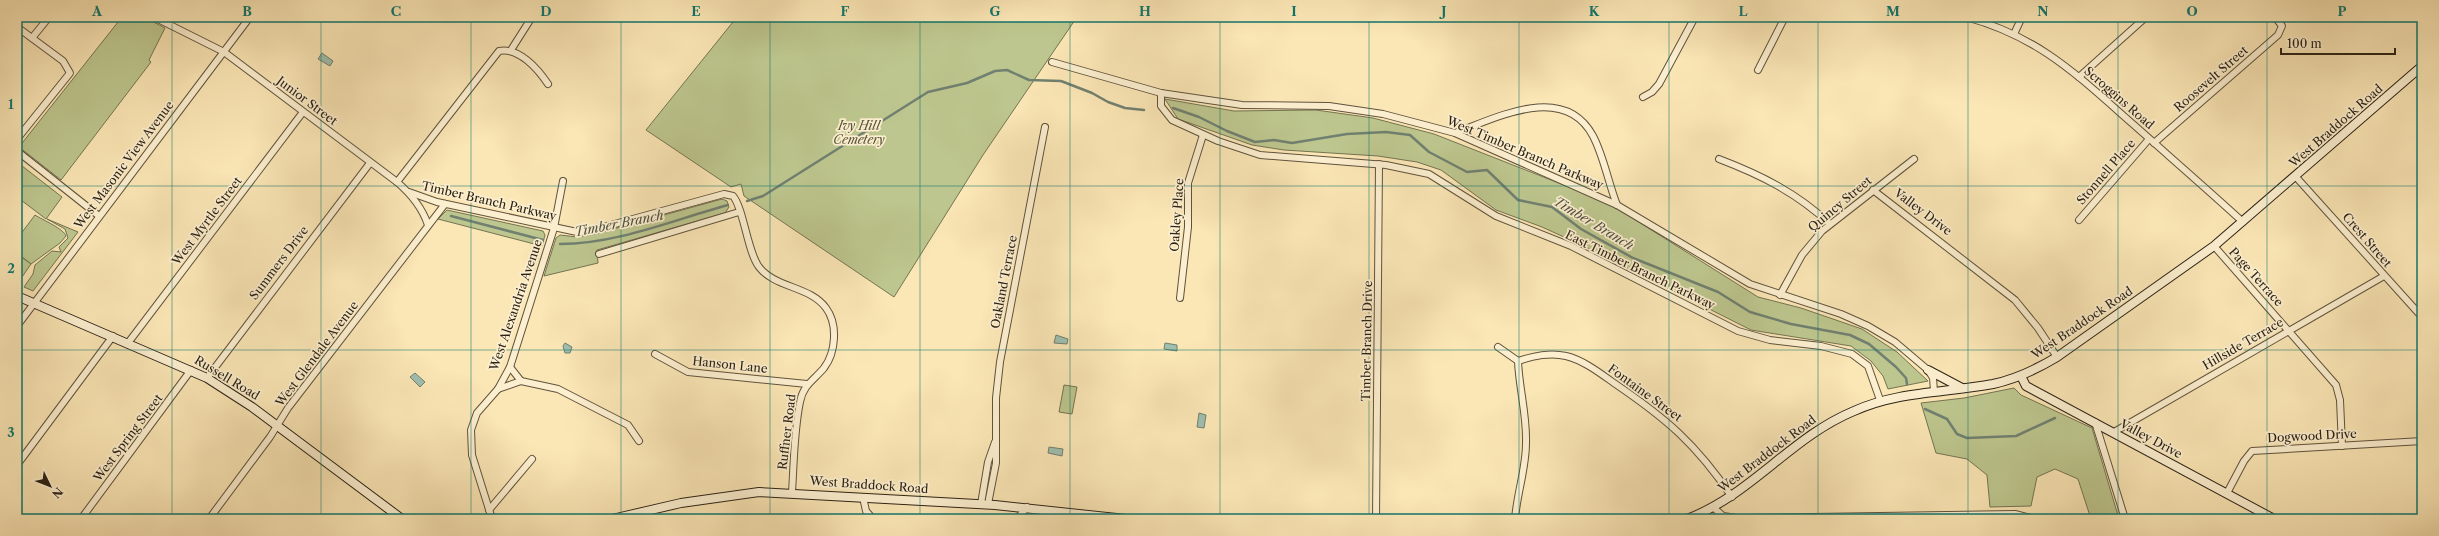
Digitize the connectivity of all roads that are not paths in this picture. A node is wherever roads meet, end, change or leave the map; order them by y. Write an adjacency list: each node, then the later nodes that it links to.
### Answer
1 (48, 17): 14 (street)
2 (154, 17): 16 (street, Junior Street)
3 (250, 17): 16 (street, West Masonic View Avenue)
4 (532, 17): 15 (street)
5 (1687, 17): 11 (street)
6 (1785, 17): 19 (street)
7 (1966, 17): 13 (street, Scroggins Road)
8 (2022, 17): 13 (street)
9 (2146, 17): 20 (street)
10 (2275, 17): 30 (street, Roosevelt Street)
11 (1694, 19): 23 (street)
12 (17, 27): 14 (street)
13 (2014, 34): 20 (street, Scroggins Road)
14 (32, 38): 29 (street)
15 (511, 50): 21 (street); 38 (street)
16 (224, 52): 24 (street, Junior Street); 44 (street, West Masonic View Avenue)
17 (1052, 62): 22 (street, West Timber Branch Parkway)
18 (2422, 66): 36 (main road, West Braddock Road)
19 (1758, 70)
20 (2079, 77): 28 (street, Scroggins Road)
21 (548, 84)
22 (1161, 93): 26 (street, West Timber Branch Parkway); 27 (street, East Timber Branch Parkway)
23 (1643, 97)
24 (303, 112): 34 (street, Junior Street); 61 (street, West Myrtle Street)
25 (1045, 127): 89 (street, Oakland Terrace)
26 (1455, 133): 42 (street, West Timber Branch Parkway); 42 (street)
27 (1203, 135): 35 (street, East Timber Branch Parkway); 55 (street, Oakley Place)
28 (2149, 139): 30 (street, Scroggins Road); 45 (street, Stonnell Place)
29 (17, 140)
30 (2154, 143): 46 (street, Scroggins Road)
31 (17, 151): 44 (street)
32 (1719, 159): 48 (street)
33 (1914, 160): 39 (street, Quincy Street)
34 (370, 163): 38 (street, Junior Street); 70 (street, Summers Drive)
35 (1379, 164): 76 (street, East Timber Branch Parkway); 103 (street, Timber Branch Drive)
36 (2296, 177): 46 (main road, West Braddock Road); 52 (street, Crest Street)
37 (563, 181): 49 (street, West Alexandria Avenue)
38 (397, 182): 40 (street, Junior Street)
39 (1873, 190): 48 (street, Quincy Street); 64 (street, Valley Drive)
40 (409, 192): 41 (street, Timber Branch Parkway); 47 (street, Junior Street)
41 (445, 204): 47 (street, West Glendale Avenue); 49 (street, Timber Branch Parkway)
42 (1617, 205): 54 (street, West Timber Branch Parkway)
43 (739, 212): 49 (street, Timber Branch Parkway); 51 (street); 72 (street, Ruffner Road)
44 (99, 216): 56 (street, West Masonic View Avenue)
45 (2079, 220)
46 (2243, 222): 50 (main road, West Braddock Road)
47 (428, 224): 78 (street, West Glendale Avenue)
48 (1830, 224): 54 (street, Quincy Street)
49 (554, 228): 66 (street, West Alexandria Avenue)
50 (2214, 246): 59 (street, Page Terrace); 64 (main road, West Braddock Road)
51 (599, 254)
52 (2384, 276): 57 (street, Crest Street); 59 (street, Hillside Terrace)
53 (17, 296): 56 (main road, Russell Road)
54 (1780, 296): 68 (street, West Timber Branch Parkway)
55 (1180, 298)
56 (34, 303): 58 (street, West Masonic View Avenue); 60 (main road, Russell Road)
57 (2422, 317)
58 (17, 326)
59 (2290, 330): 79 (street, Hillside Terrace); 82 (street, Page Terrace)
60 (113, 336): 61 (main road, Russell Road); 84 (street)
61 (128, 343): 67 (main road, Russell Road)
62 (1498, 347): 65 (street)
63 (655, 354): 72 (street, Hanson Lane)
64 (2056, 357): 69 (main road, West Braddock Road)
65 (1518, 361): 88 (street, Fontaine Street); 104 (street)
66 (510, 367): 71 (street); 74 (street, West Alexandria Avenue)
67 (191, 370): 70 (main road, Russell Road); 95 (street, West Spring Street)
68 (1928, 370): 73 (main road); 75 (street)
69 (2021, 376): 73 (main road, West Braddock Road); 77 (main road, Valley Drive)
70 (207, 378): 78 (main road, Russell Road)
71 (521, 381): 74 (street); 80 (street)
72 (807, 384): 85 (street, Ruffner Road)
73 (1962, 388): 75 (main road, West Braddock Road)
74 (498, 389): 92 (street, West Alexandria Avenue)
75 (1934, 391): 76 (main road, West Braddock Road)
76 (1880, 400): 88 (main road, West Braddock Road)
77 (2095, 422): 79 (main road, Valley Drive); 107 (street)
78 (278, 425): 96 (street, West Glendale Avenue); 97 (main road, Russell Road)
79 (2114, 432): 86 (main road, Valley Drive)
80 (639, 441)
81 (2422, 441): 82 (street, Dogwood Drive)
82 (2342, 446): 86 (street, Dogwood Drive)
83 (532, 459): 92 (street)
84 (17, 465)
85 (792, 492): 87 (main road, West Braddock Road); 99 (main road, West Braddock Road)
86 (2227, 493): 108 (main road, Valley Drive)
87 (863, 497): 89 (main road, West Braddock Road); 100 (street)
88 (1732, 497): 91 (main road, West Braddock Road)
89 (985, 504): 90 (main road, West Braddock Road)
90 (1027, 507): 101 (street); 102 (main road, West Braddock Road)
91 (1714, 508): 93 (street); 105 (main road, West Braddock Road)
92 (489, 510): 98 (street, West Alexandria Avenue)
93 (1809, 518): 94 (street)
94 (1910, 518): 106 (street)
95 (81, 519)
96 (209, 519)
97 (402, 519)
98 (492, 519)
99 (612, 519)
100 (873, 519)
101 (1018, 519)
102 (1126, 519)
103 (1376, 519)
104 (1516, 519)
105 (1687, 519)
106 (2035, 519)
107 (2125, 519)
108 (2274, 519)

